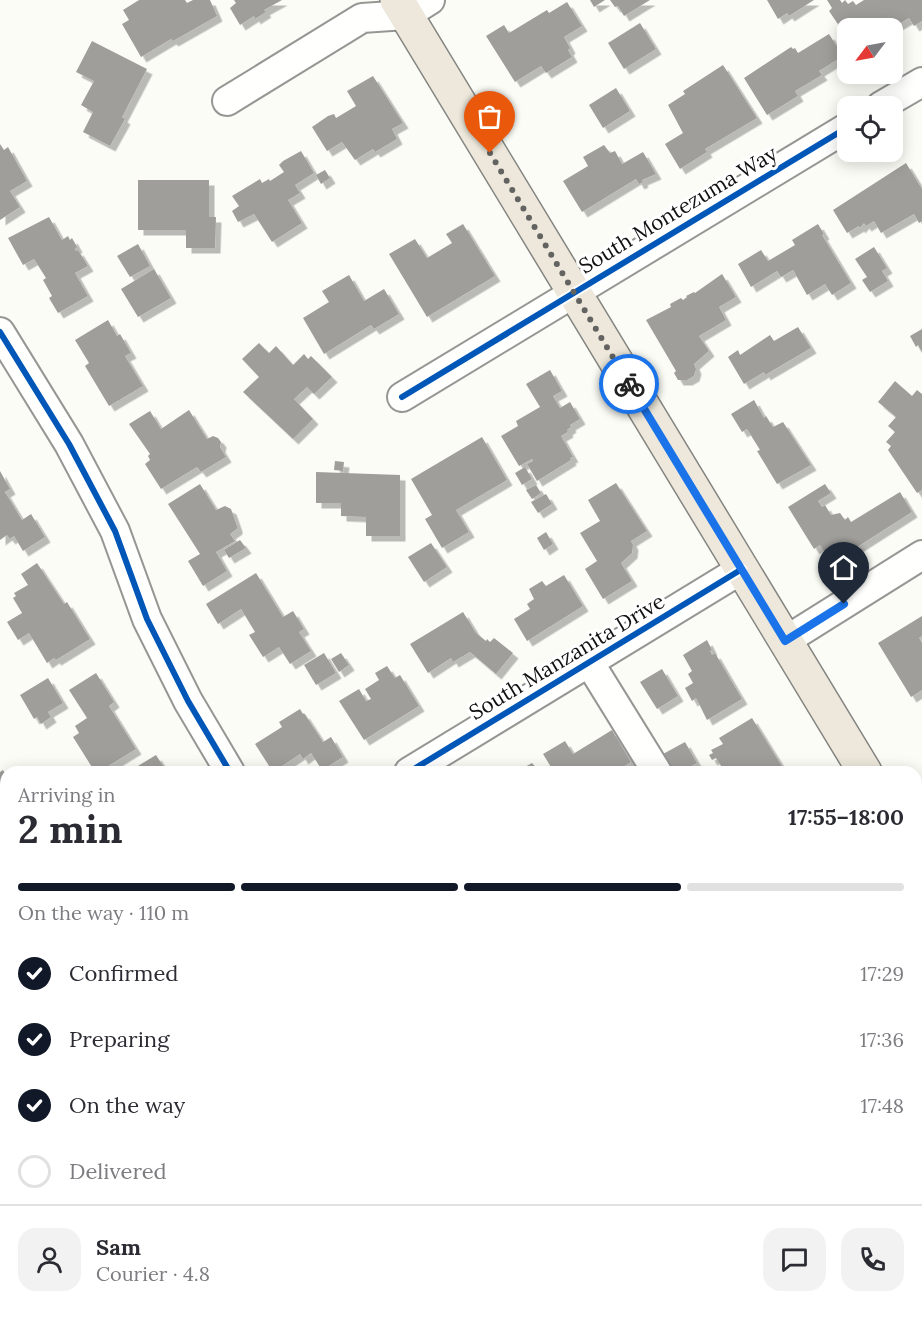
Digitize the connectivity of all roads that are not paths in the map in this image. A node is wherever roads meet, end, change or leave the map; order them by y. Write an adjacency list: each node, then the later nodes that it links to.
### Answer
1 (411, 5): 4 (street); 6 (main road)
2 (922, 82): 3 (street)
3 (898, 96)
4 (227, 100)
5 (837, 134): 6 (street, South Montezuma Way)
6 (574, 292): 8 (street, South Montezuma Way); 10 (main road)
7 (0, 332): 13 (street)
8 (402, 397)
9 (922, 555): 11 (street)
10 (742, 569): 11 (main road); 12 (street, South Manzanita Drive)
11 (785, 641): 16 (main road)
12 (590, 662): 14 (street, South Manzanita Drive); 15 (street)
13 (226, 766)
14 (420, 766)
15 (653, 766)
16 (861, 766)

